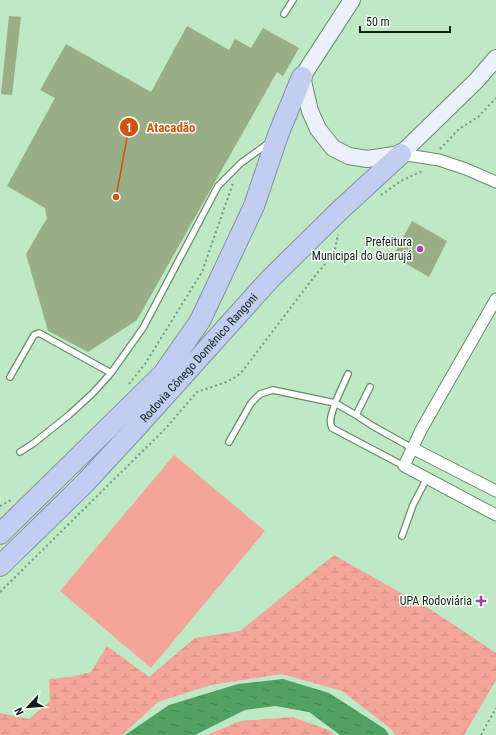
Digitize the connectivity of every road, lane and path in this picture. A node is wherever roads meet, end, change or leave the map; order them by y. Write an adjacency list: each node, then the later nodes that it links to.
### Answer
1 (293, 0): 3 (lane)
2 (352, 0): 5 (main road)
3 (284, 14)
4 (496, 58): 8 (main road)
5 (302, 77): 7 (highway, Rodovia Cônego Domênico Rangoni); 8 (main road)
6 (496, 98): 9 (path)
7 (278, 135): 14 (lane); 27 (highway, Rodovia Cônego Domênico Rangoni)
8 (401, 154): 9 (street); 29 (highway, Rodovia Cônego Domênico Rangoni)
9 (432, 159): 10 (street); 11 (path)
10 (496, 182)
11 (376, 199)
12 (338, 234): 30 (path)
13 (496, 299): 21 (street)
14 (111, 373): 16 (lane); 22 (lane)
15 (348, 374): 18 (lane)
16 (10, 377)
17 (370, 387): 19 (lane)
18 (335, 403): 19 (lane); 20 (lane); 23 (lane)
19 (356, 415): 21 (lane)
20 (229, 442)
21 (412, 448): 23 (street); 25 (street)
22 (20, 452)
23 (404, 466): 24 (street)
24 (427, 478): 26 (street); 28 (lane)
25 (496, 490)
26 (495, 512)
27 (0, 534)
28 (402, 536)
29 (0, 566)
30 (0, 592)
31 (496, 708): 32 (path)
32 (481, 735)

